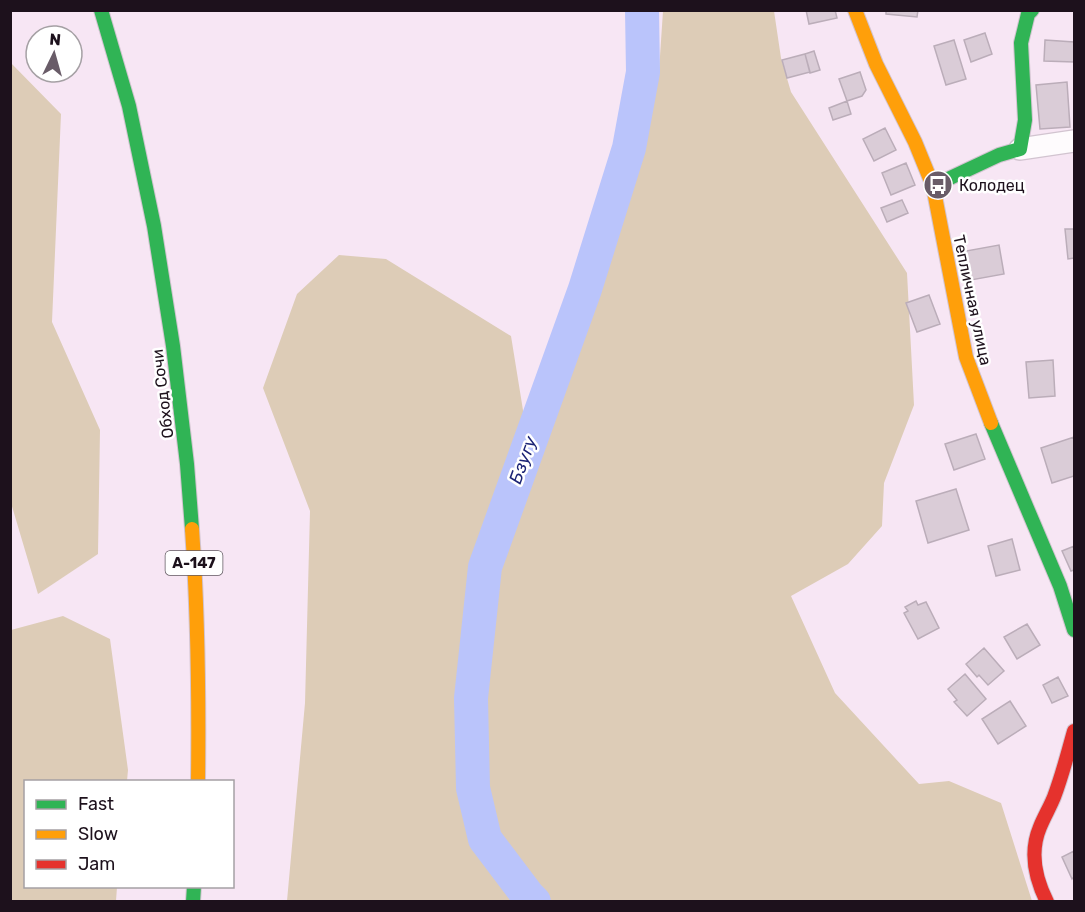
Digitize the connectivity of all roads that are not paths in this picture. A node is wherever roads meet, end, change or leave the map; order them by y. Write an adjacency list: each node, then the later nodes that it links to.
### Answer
1 (101, 10): 9 (main road, Обход Сочи / А-147)
2 (855, 10): 6 (main road, Тепличная улица)
3 (1032, 10): 5 (main road)
4 (1074, 141): 5 (street)
5 (1020, 149): 6 (main road)
6 (933, 186): 7 (main road, Тепличная улица)
7 (1074, 630)
8 (1074, 731): 11 (main road)
9 (198, 780)
10 (1074, 783): 11 (street)
11 (1054, 798): 12 (main road)
12 (1047, 902)

